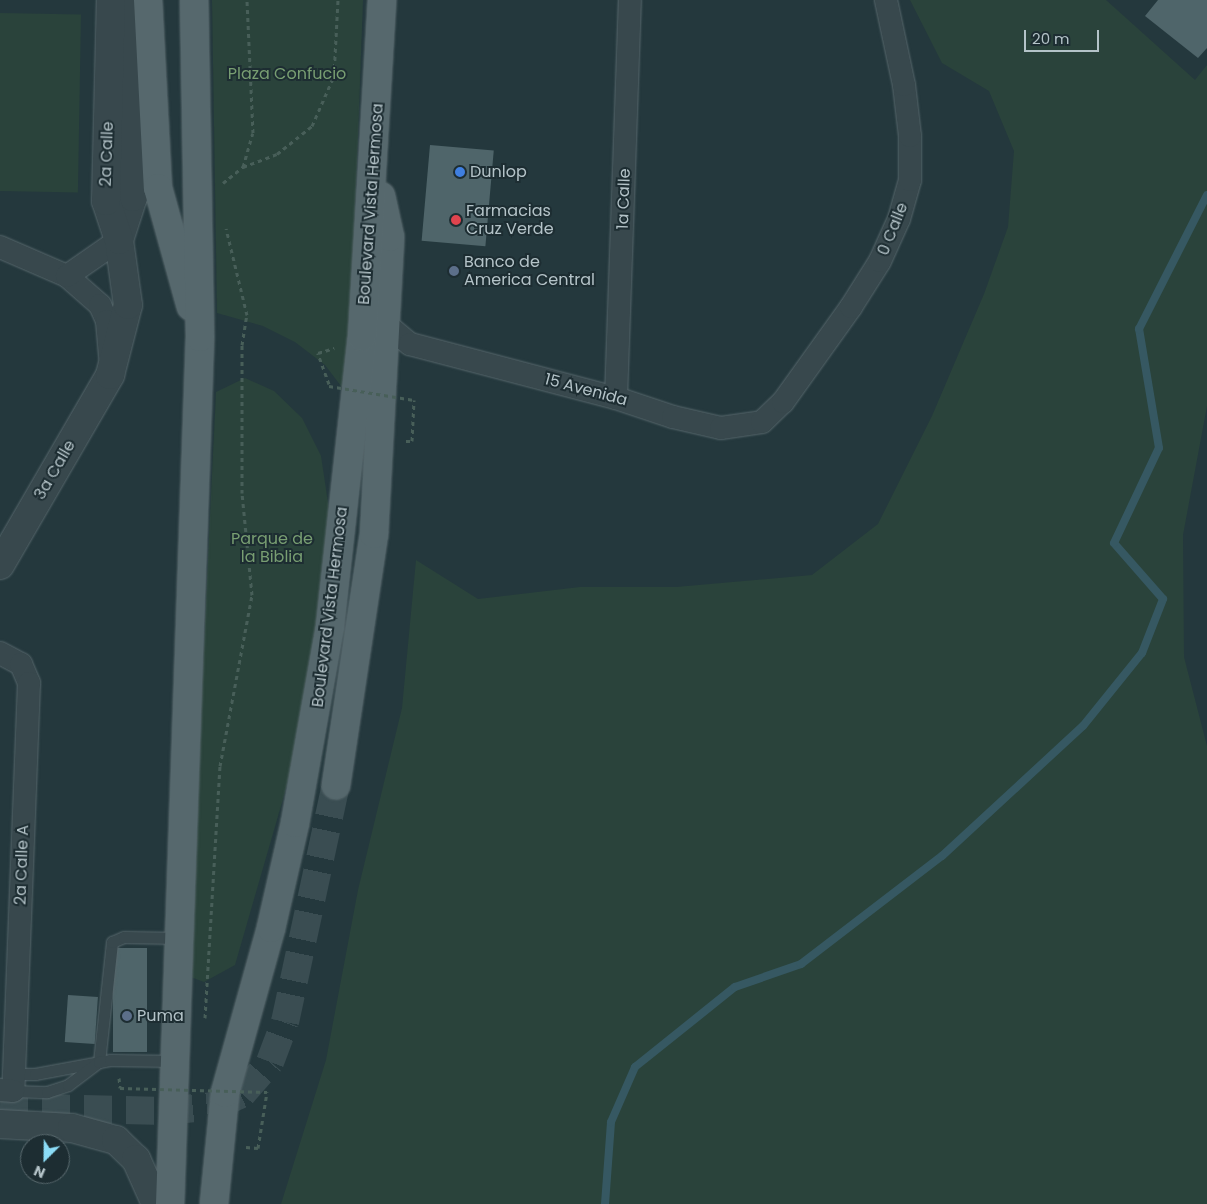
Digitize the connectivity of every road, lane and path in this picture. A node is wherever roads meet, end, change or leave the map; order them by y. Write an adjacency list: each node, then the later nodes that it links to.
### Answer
1 (111, 0): 14 (street, 2a Calle)
2 (137, 0): 14 (street)
3 (148, 0): 19 (main road)
4 (194, 0): 19 (main road)
5 (247, 0): 10 (path)
6 (338, 0): 10 (path)
7 (382, 0): 11 (main road, Boulevard Vista Hermosa)
8 (630, 0): 24 (street, 1a Calle)
9 (886, 0): 25 (street, 0 Calle)
10 (243, 168): 12 (path)
11 (375, 168): 18 (main road); 40 (main road, Boulevard Vista Hermosa)
12 (222, 192)
13 (224, 218): 31 (path)
14 (119, 240): 16 (street); 17 (street, 2a Calle)
15 (0, 248): 16 (street)
16 (67, 276): 23 (street)
17 (128, 305): 23 (street, 3a Calle)
18 (387, 325): 20 (street, 15 Avenida); 22 (main road)
19 (200, 337): 30 (main road)
20 (410, 344): 22 (street); 24 (street, 15 Avenida)
21 (318, 353): 26 (path, bridge)
22 (385, 360): 29 (main road)
23 (110, 375): 27 (street, 3a Calle)
24 (616, 398): 25 (street, 15 Avenida)
25 (762, 422)
26 (412, 441)
27 (0, 565)
28 (0, 653): 34 (street, 2a Calle A)
29 (336, 785)
30 (180, 938): 32 (main road); 33 (lane)
31 (205, 1027)
32 (175, 1061): 33 (lane); 39 (main road)
33 (99, 1062): 34 (lane); 34 (lane)
34 (9, 1085)
35 (120, 1088): 37 (path, bridge)
36 (0, 1124): 38 (street)
37 (258, 1148)
38 (156, 1204)
39 (170, 1204)
40 (214, 1204)

